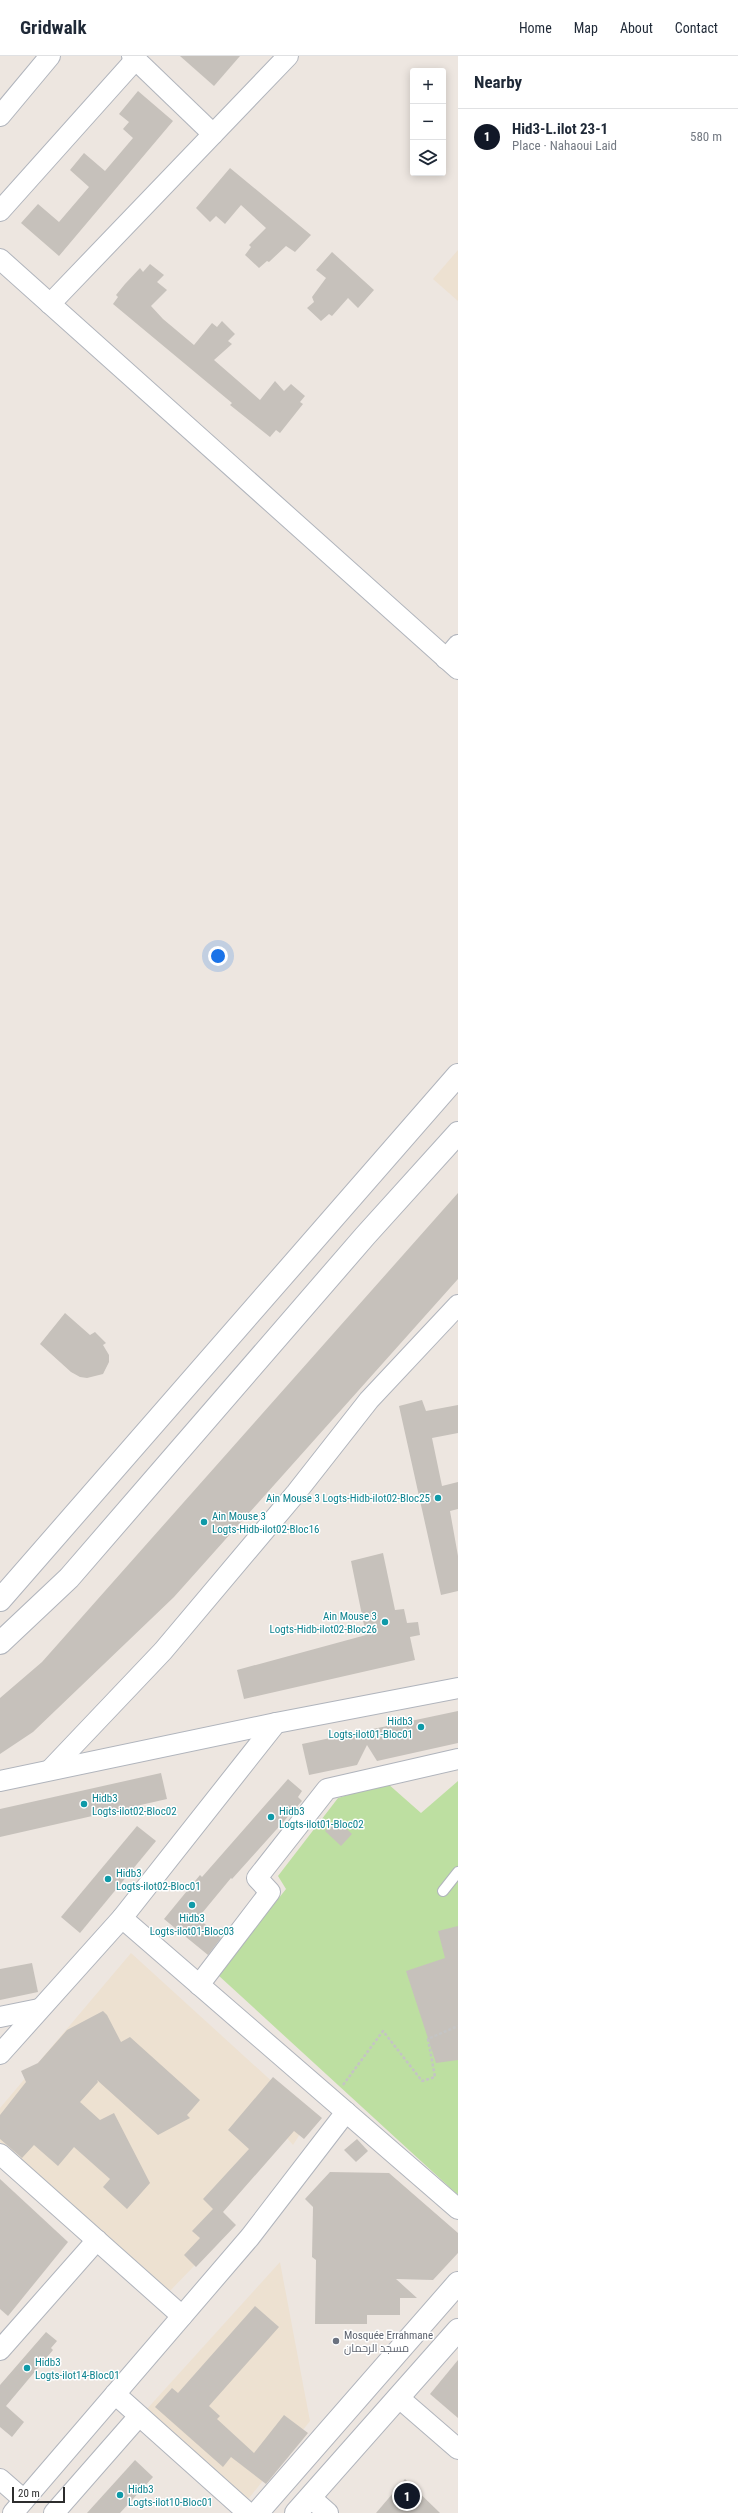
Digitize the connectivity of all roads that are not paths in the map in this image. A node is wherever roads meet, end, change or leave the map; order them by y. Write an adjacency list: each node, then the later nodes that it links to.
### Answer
1 (50, 56): 4 (street)
2 (288, 56): 5 (street)
3 (134, 58): 5 (street); 6 (street)
4 (0, 116)
5 (213, 134): 8 (street)
6 (0, 211)
7 (0, 259): 8 (street)
8 (50, 304): 9 (street)
9 (454, 658)
10 (458, 1075): 13 (street)
11 (458, 1133): 14 (street)
12 (458, 1305): 18 (street)
13 (0, 1600)
14 (0, 1643)
15 (458, 1688): 16 (street)
16 (276, 1723): 18 (street); 22 (street)
17 (458, 1760): 23 (street)
18 (50, 1770): 19 (street)
19 (0, 1782)
20 (458, 1872): 21 (lane)
21 (443, 1891)
22 (122, 1918): 23 (street); 24 (street)
23 (199, 1985): 27 (street)
24 (39, 2009): 25 (street); 26 (street)
25 (0, 2017)
26 (0, 2054)
27 (339, 2106): 29 (street); 32 (street)
28 (0, 2154): 30 (street)
29 (458, 2209)
30 (97, 2240): 32 (street); 33 (street)
31 (458, 2282): 45 (street)
32 (182, 2316): 36 (street)
33 (7, 2329): 35 (street)
34 (458, 2330): 37 (street)
35 (0, 2350)
36 (115, 2394): 38 (street); 42 (street)
37 (398, 2397): 39 (street); 41 (street)
38 (139, 2416): 43 (street); 44 (street)
39 (458, 2449)
40 (0, 2479): 42 (street)
41 (310, 2497): 46 (street); 47 (street)
42 (18, 2506)
43 (54, 2513)
44 (248, 2513)
45 (258, 2513)
46 (296, 2513)
47 (328, 2513)

